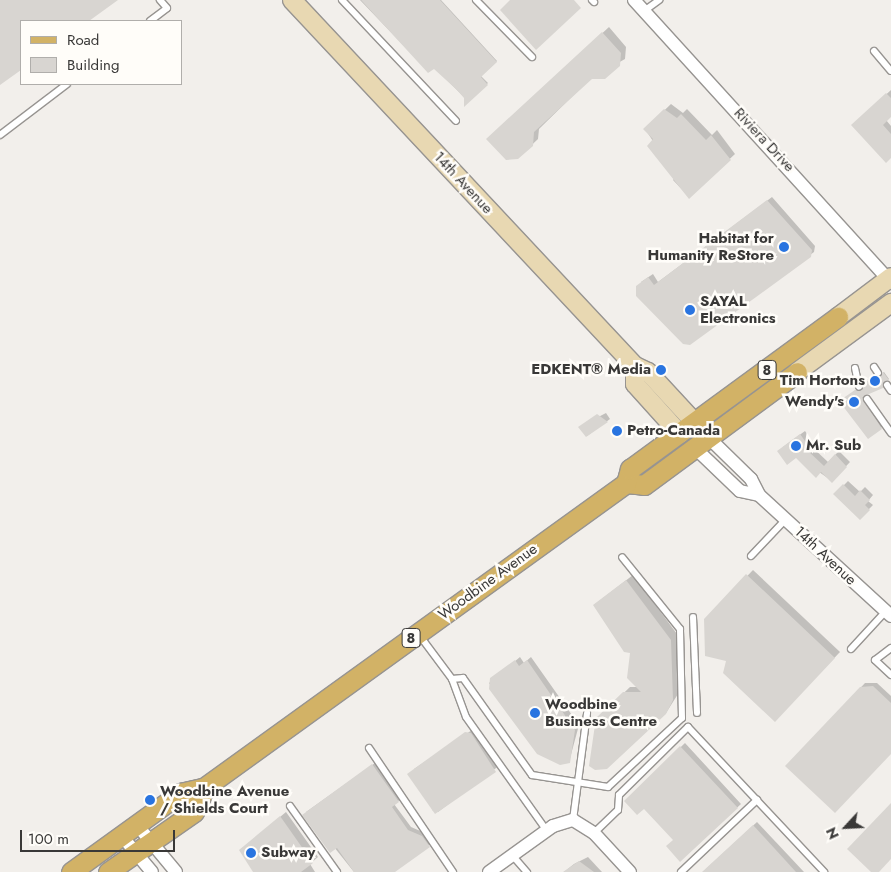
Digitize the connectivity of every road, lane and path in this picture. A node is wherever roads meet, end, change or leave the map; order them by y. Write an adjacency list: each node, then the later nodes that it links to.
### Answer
1 (160, 0): 8 (lane)
2 (292, 0): 26 (main road, 14th Avenue)
3 (342, 0): 13 (lane)
4 (476, 0): 10 (lane)
5 (634, 0): 7 (street, Riviera Drive)
6 (659, 0): 7 (lane)
7 (644, 11): 15 (street, Riviera Drive)
8 (151, 20)
9 (874, 51): 11 (lane)
10 (532, 57)
11 (891, 71)
12 (66, 85): 14 (lane)
13 (456, 121)
14 (0, 135)
15 (890, 279): 17 (main road, Woodbine Avenue / 8)
16 (891, 303): 19 (main road, 8)
17 (838, 317): 20 (main road, Woodbine Avenue / 8)
18 (855, 368): 22 (lane)
19 (797, 372): 24 (main road, 8)
20 (752, 380): 24 (main road); 26 (main road, Woodbine Avenue / 8)
21 (887, 385): 23 (lane)
22 (858, 387)
23 (891, 391)
24 (763, 398): 28 (main road, 8)
25 (867, 399): 27 (lane)
26 (688, 428): 28 (main road, 14th Avenue); 29 (main road, Woodbine Avenue / 8)
27 (891, 433)
28 (702, 443): 29 (main road, 8); 30 (street, 14th Avenue); 30 (street, 14th Avenue)
29 (626, 483): 36 (main road, Woodbine Avenue / 8)
30 (760, 495): 31 (street, 14th Avenue)
31 (786, 519): 32 (lane); 34 (street, 14th Avenue)
32 (751, 556)
33 (622, 558): 44 (lane)
34 (888, 614): 37 (lane)
35 (693, 617): 42 (lane)
36 (417, 633): 40 (lane); 45 (main road, Woodbine Avenue / 8)
37 (851, 648)
38 (891, 648): 39 (lane)
39 (891, 675)
40 (452, 679): 44 (lane); 50 (lane)
41 (587, 712): 44 (lane)
42 (697, 713)
43 (369, 748): 60 (lane)
44 (578, 783): 48 (lane)
45 (205, 787): 49 (main road, Woodbine Avenue / 8); 53 (main road)
46 (757, 800): 51 (lane); 64 (lane); 65 (lane)
47 (290, 806): 59 (lane)
48 (573, 820): 50 (street); 51 (street)
49 (137, 825): 52 (main road, Woodbine Avenue / 8); 53 (street)
50 (547, 830): 54 (street)
51 (594, 834): 63 (street)
52 (120, 836): 53 (street); 55 (main road, Woodbine Avenue / 8)
53 (144, 849): 56 (main road); 57 (street); 58 (street)
54 (512, 856): 61 (street); 62 (lane)
55 (70, 872)
56 (108, 872)
57 (152, 872)
58 (176, 872)
59 (337, 872)
60 (453, 872)
61 (488, 872)
62 (527, 872)
63 (630, 872)
64 (681, 872)
65 (824, 872)

